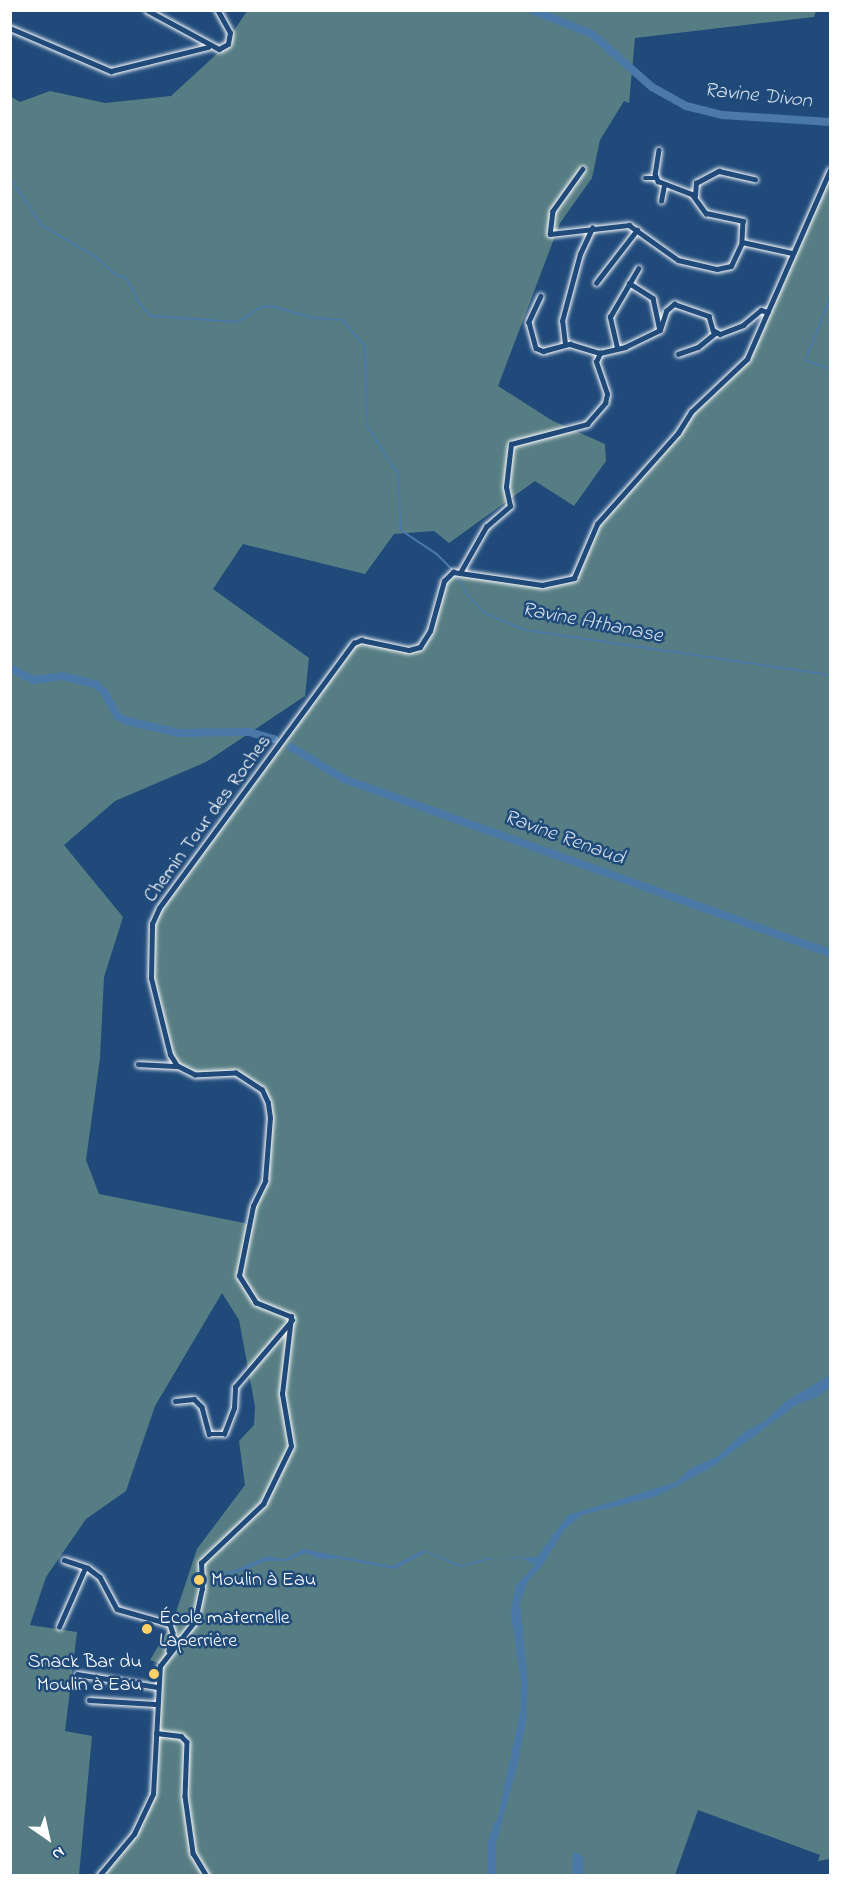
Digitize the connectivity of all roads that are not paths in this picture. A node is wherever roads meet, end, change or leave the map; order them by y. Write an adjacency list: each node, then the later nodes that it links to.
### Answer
1 (147, 10): 4 (street)
2 (217, 10): 4 (street)
3 (10, 28): 4 (street)
4 (208, 47)
5 (659, 150): 9 (street)
6 (583, 169): 14 (street)
7 (831, 171): 17 (street)
8 (645, 178): 9 (street)
9 (655, 178): 11 (street)
10 (755, 179): 12 (street)
11 (664, 185): 12 (street); 13 (street)
12 (694, 196): 16 (street)
13 (661, 201)
14 (592, 228): 15 (street); 25 (street)
15 (637, 230): 16 (street); 20 (street)
16 (742, 242): 17 (street)
17 (792, 253): 22 (street)
18 (638, 269): 19 (street)
19 (629, 283): 23 (street); 26 (street)
20 (596, 284)
21 (541, 296): 25 (street)
22 (768, 312): 24 (street); 29 (street)
23 (660, 330): 24 (street); 26 (street)
24 (715, 333): 28 (street)
25 (565, 344): 27 (street)
26 (617, 348): 27 (street)
27 (600, 353): 29 (street)
28 (678, 354)
29 (460, 571): 31 (street, Chemin Tour des Roches)
30 (138, 1064): 31 (street)
31 (177, 1066): 32 (street)
32 (292, 1320): 33 (street); 37 (street)
33 (175, 1401)
34 (64, 1560): 35 (street)
35 (87, 1568): 36 (street); 37 (street)
36 (59, 1627)
37 (169, 1651): 39 (street)
38 (77, 1674): 39 (street)
39 (157, 1687): 41 (street)
40 (89, 1700): 41 (street)
41 (155, 1704): 42 (street)
42 (156, 1733): 43 (street); 44 (street)
43 (99, 1875)
44 (207, 1875)

